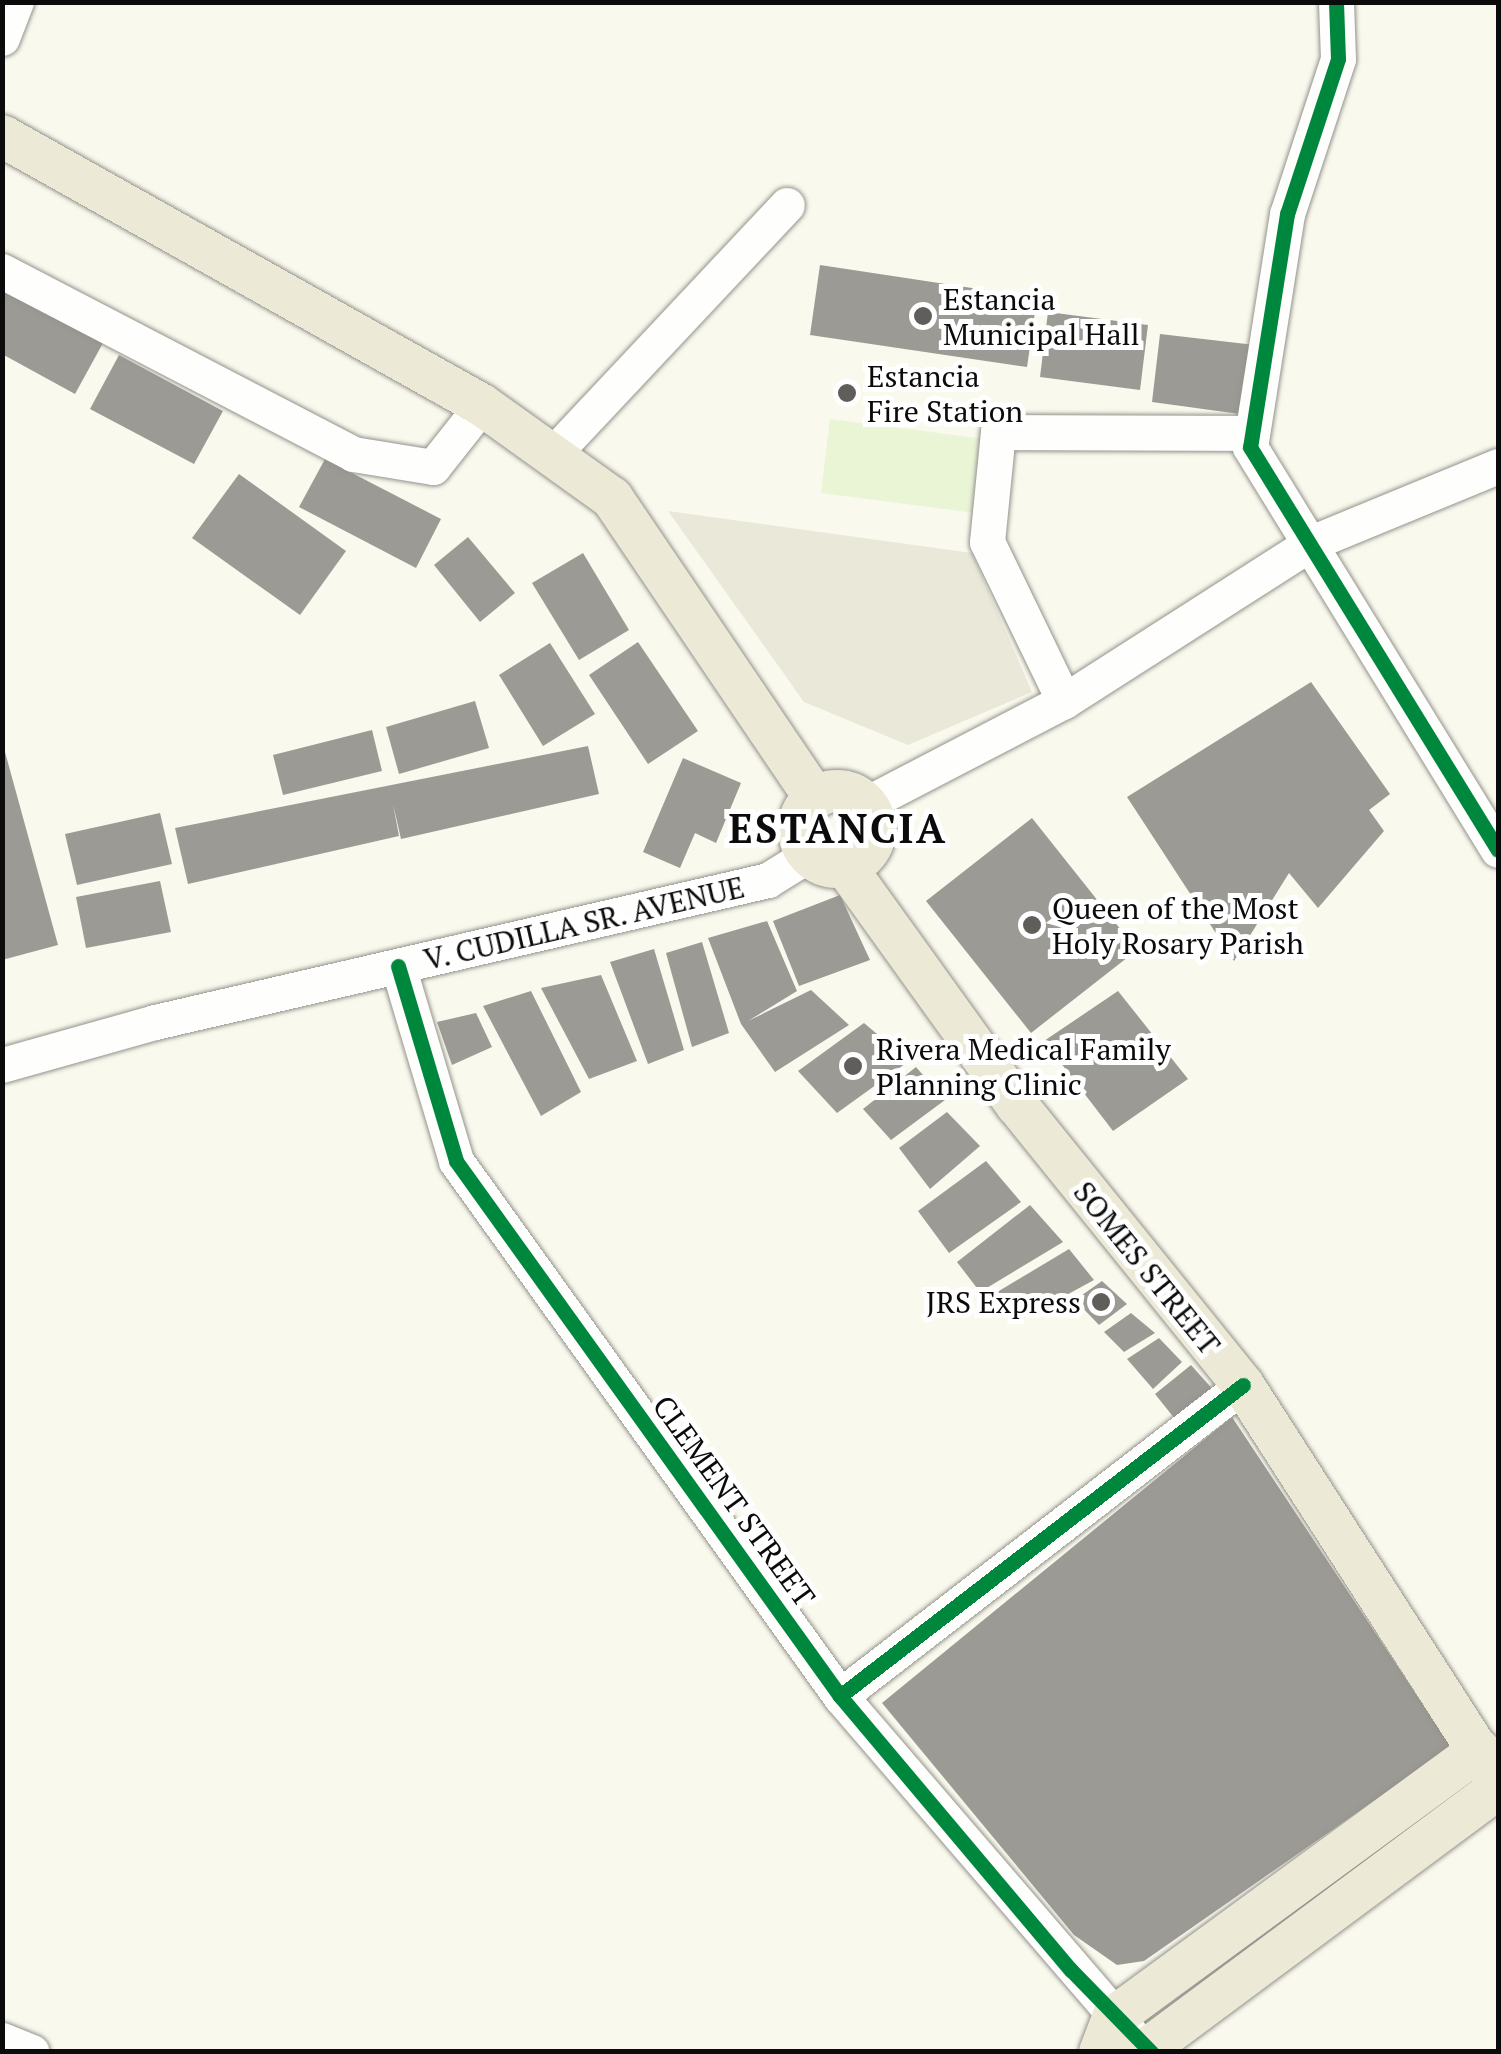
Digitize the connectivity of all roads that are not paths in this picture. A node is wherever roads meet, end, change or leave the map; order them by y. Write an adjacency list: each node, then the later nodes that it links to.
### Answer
1 (16, 2): 3 (street)
2 (1336, 2): 8 (street)
3 (2, 38)
4 (2, 136): 7 (main road)
5 (788, 205): 9 (street)
6 (2, 271): 7 (street)
7 (482, 405): 9 (main road)
8 (1252, 432): 11 (street); 12 (street)
9 (552, 455): 13 (main road)
10 (1498, 466): 11 (street)
11 (1311, 543): 12 (street); 15 (street)
12 (1064, 701): 14 (street)
13 (815, 798): 14 (main road); 16 (main road)
14 (866, 804): 16 (main road)
15 (1498, 850)
16 (828, 860): 17 (street, V. CUDILLA SR. AVENUE); 19 (main road, SOMES STREET)
17 (398, 966): 18 (street, V. CUDILLA SR. AVENUE); 20 (street, CLEMENT STREET)
18 (2, 1065)
19 (1243, 1385): 20 (street); 21 (main road, SOMES STREET)
20 (840, 1696): 22 (street, CLEMENT STREET)
21 (1494, 1766): 22 (main road); 24 (main road)
22 (1106, 2034): 24 (street, CLEMENT STREET)
23 (2, 2040): 25 (street)
24 (1147, 2051)
25 (32, 2052)

